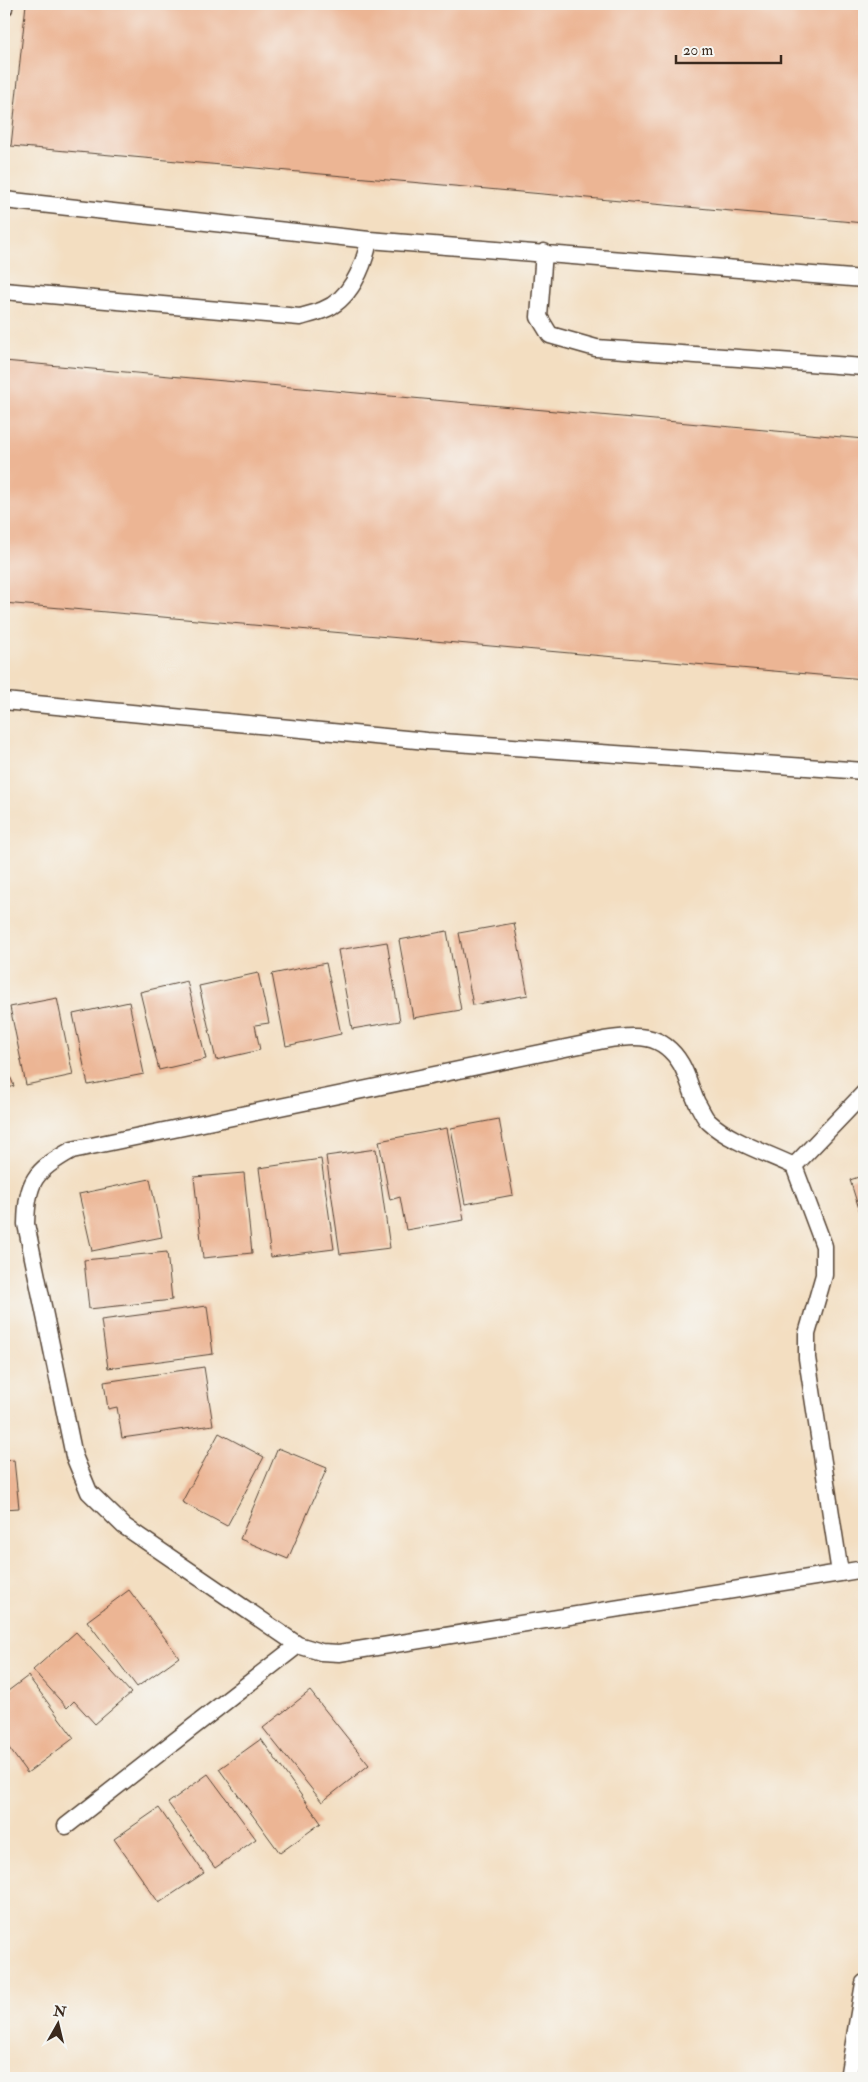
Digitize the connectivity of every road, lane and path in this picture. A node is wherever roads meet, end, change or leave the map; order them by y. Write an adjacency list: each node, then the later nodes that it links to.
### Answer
1 (4, 4): 2 (lane)
2 (4, 8)
3 (4, 200): 4 (lane)
4 (369, 240): 5 (lane); 7 (lane)
5 (544, 252): 6 (lane); 8 (lane)
6 (864, 279)
7 (4, 292)
8 (864, 367)
9 (4, 702): 10 (lane)
10 (864, 772)
11 (864, 1093): 12 (lane)
12 (794, 1166): 14 (lane); 15 (lane)
13 (864, 1569): 14 (lane)
14 (840, 1573): 15 (lane)
15 (298, 1645): 16 (lane)
16 (66, 1826)
17 (864, 1983): 18 (lane)
18 (848, 2078)

